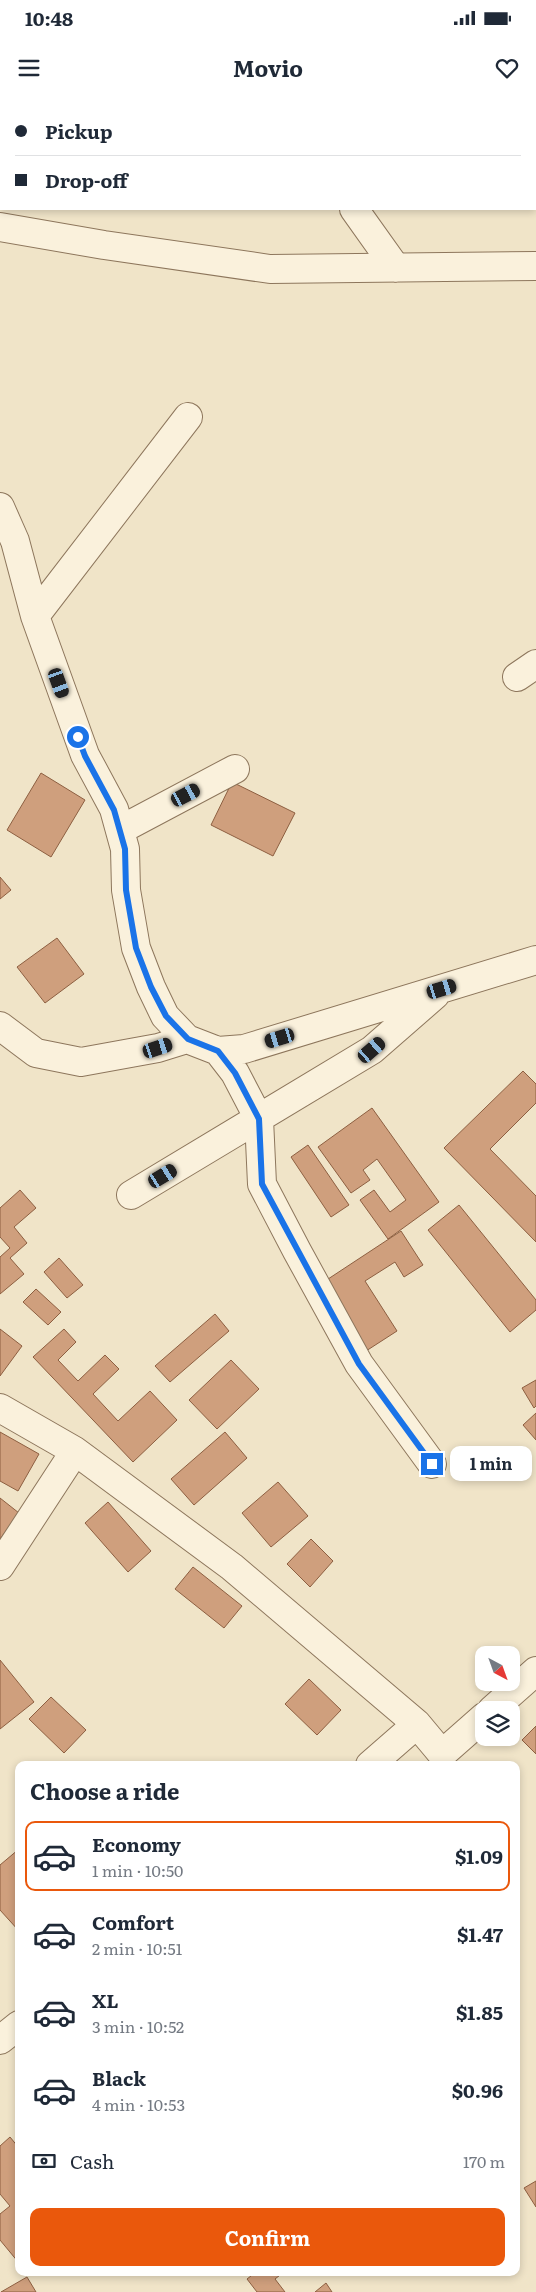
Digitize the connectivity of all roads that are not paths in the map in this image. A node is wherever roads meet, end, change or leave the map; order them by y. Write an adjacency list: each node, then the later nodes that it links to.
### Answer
1 (355, 210): 4 (street)
2 (0, 227): 4 (street)
3 (536, 266): 4 (street)
4 (396, 268)
5 (188, 416): 7 (street)
6 (0, 507): 7 (street)
7 (35, 616): 9 (street)
8 (235, 769): 9 (street)
9 (120, 830): 13 (street)
10 (536, 960): 11 (street)
11 (442, 989): 14 (street); 15 (street)
12 (0, 1026): 13 (street)
13 (188, 1039): 14 (street)
14 (218, 1051): 15 (street)
15 (259, 1119): 16 (street); 19 (street)
16 (131, 1195)
17 (0, 1408): 18 (street)
18 (75, 1451): 20 (street); 23 (street)
19 (432, 1464)
20 (0, 1566)
21 (536, 1671): 22 (street)
22 (502, 1701)
23 (416, 1724): 24 (street); 25 (street)
24 (475, 1725)
25 (374, 1761)
26 (15, 2028): 27 (street)
27 (0, 2040)

